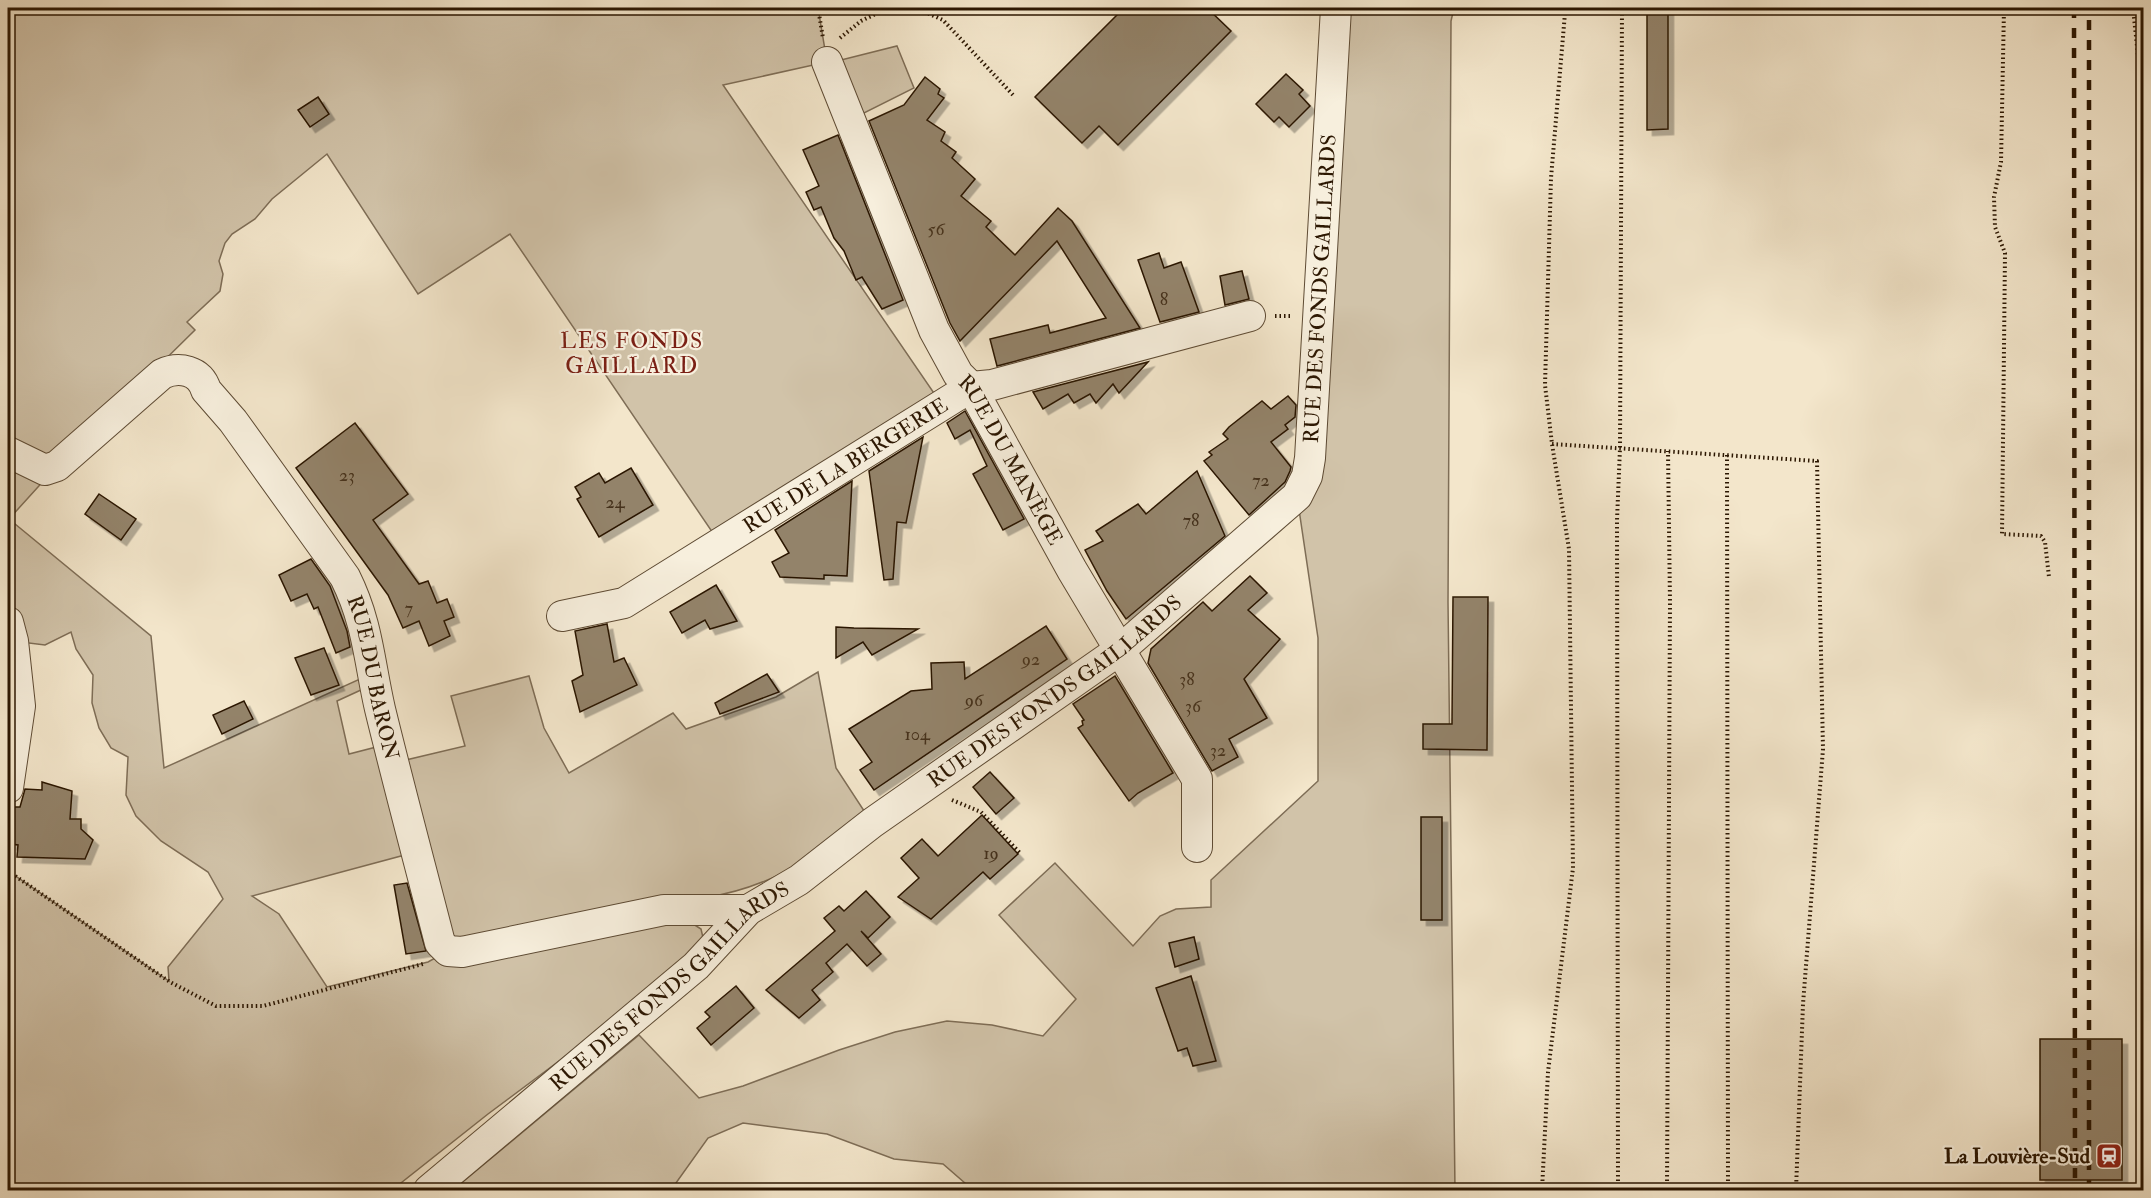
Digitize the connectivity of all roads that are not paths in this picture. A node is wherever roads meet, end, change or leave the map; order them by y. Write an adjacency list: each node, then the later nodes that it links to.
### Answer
1 (1336, 8): 8 (street, RUE DES FONDS GAILLARDS)
2 (827, 62): 4 (street, RUE DU MANÈGE)
3 (1250, 316): 4 (street, RUE DE LA BERGERIE)
4 (970, 387): 6 (street, RUE DE LA BERGERIE); 8 (street, RUE DU MANÈGE)
5 (8, 452): 11 (street, RUE DU BARON)
6 (562, 616)
7 (8, 622): 9 (street)
8 (1121, 649): 10 (street, RUE DU MANÈGE); 11 (street, RUE DES FONDS GAILLARDS)
9 (8, 788)
10 (1197, 847)
11 (748, 910): 12 (street, RUE DES FONDS GAILLARDS)
12 (429, 1191)

